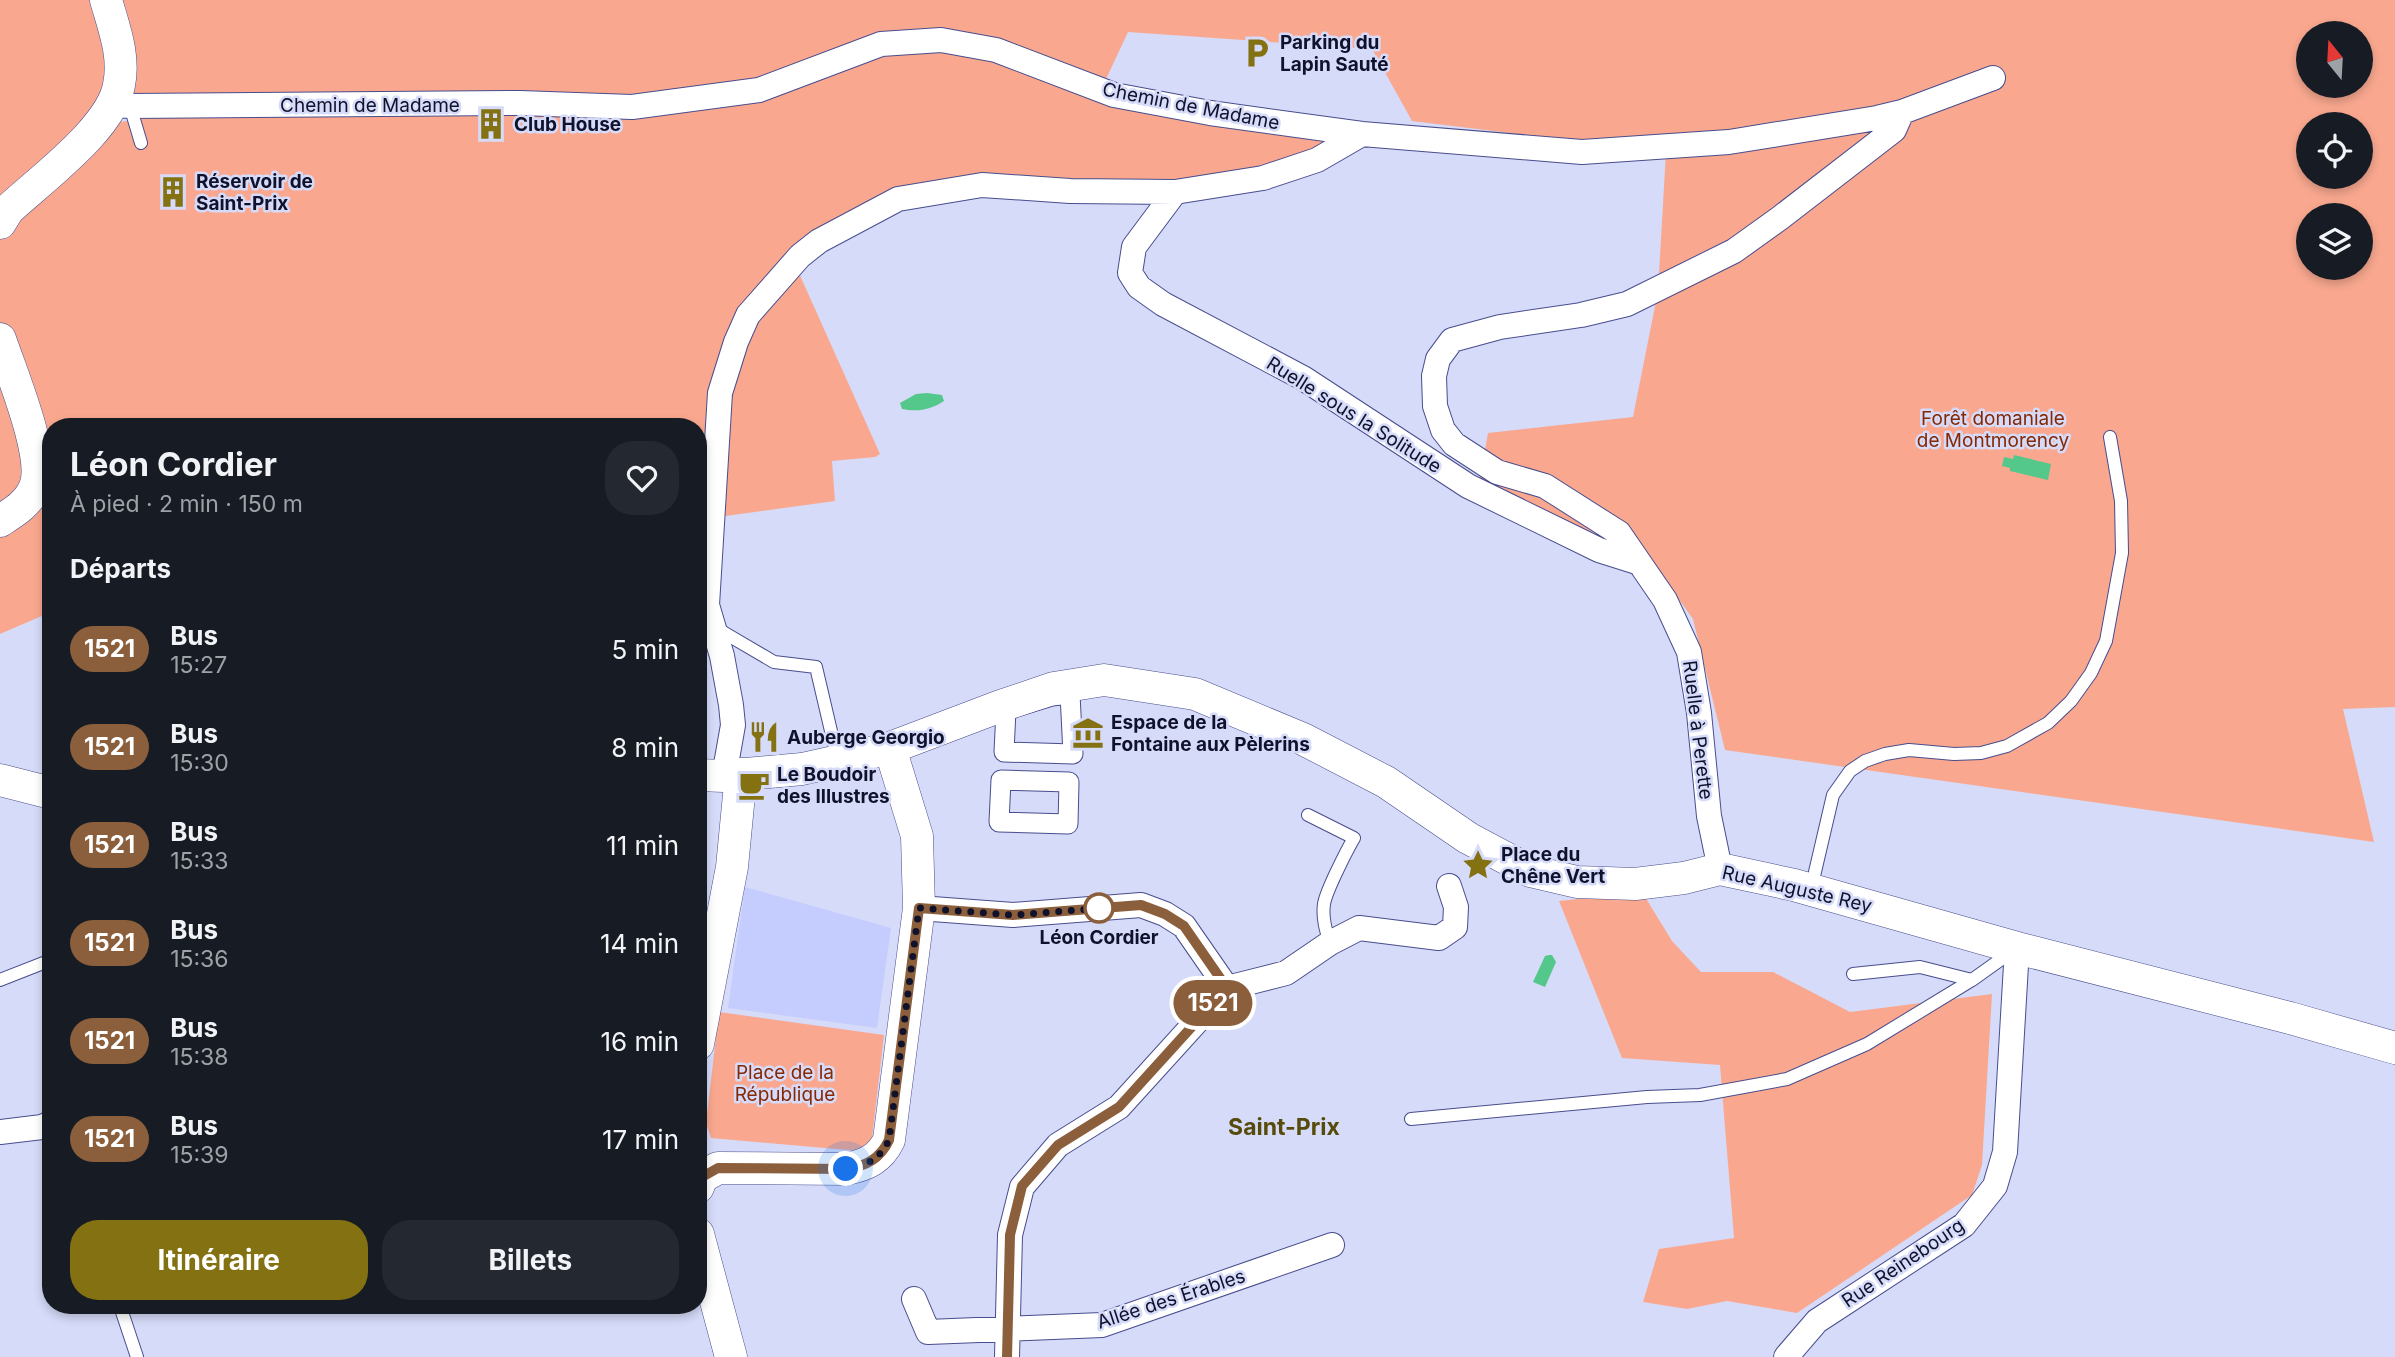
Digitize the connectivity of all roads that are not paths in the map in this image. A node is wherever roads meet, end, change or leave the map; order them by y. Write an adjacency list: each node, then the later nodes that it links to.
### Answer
1 (106, 0): 3 (street)
2 (1993, 78): 4 (street, Chemin de Madame)
3 (121, 106): 5 (street, Chemin de Madame); 6 (lane); 8 (street)
4 (1902, 112): 5 (street, Chemin de Madame); 12 (street, Ruelle à Perette)
5 (1362, 134): 7 (street)
6 (141, 143)
7 (1175, 192): 12 (street, Ruelle sous la Solitude); 13 (street)
8 (0, 223)
9 (0, 339): 11 (street)
10 (2110, 437): 22 (lane)
11 (0, 521)
12 (1637, 562): 20 (street, Ruelle à Perette)
13 (712, 626): 15 (lane); 16 (street)
14 (890, 748): 15 (street, Rue Auguste Rey); 20 (street, Rue Auguste Rey); 23 (street)
15 (838, 761): 16 (street, Rue Auguste Rey)
16 (721, 775): 31 (street)
17 (0, 780): 18 (street)
18 (42, 791)
19 (1308, 815): 24 (lane)
20 (1720, 869): 22 (street, Rue Auguste Rey)
21 (1449, 886): 24 (street)
22 (1811, 889): 25 (street, Rue Auguste Rey)
23 (919, 908): 30 (street); 36 (street)
24 (1330, 943): 30 (street)
25 (2017, 948): 29 (lane); 32 (street, Rue Auguste Rey); 45 (street, Rue Reinebourg)
26 (42, 964): 28 (lane)
27 (1853, 974): 29 (lane)
28 (0, 980)
29 (1972, 980): 33 (lane)
30 (1227, 988): 41 (street)
31 (707, 997)
32 (2395, 1048)
33 (1411, 1119)
34 (42, 1127): 35 (street)
35 (0, 1132)
36 (707, 1169)
37 (1332, 1245): 41 (street, Allée des Érables)
38 (707, 1268): 43 (street)
39 (914, 1299): 41 (street, Allée des Érables)
40 (123, 1314): 42 (lane)
41 (1006, 1330): 44 (street)
42 (136, 1357)
43 (731, 1357)
44 (1007, 1357)
45 (1786, 1357)

